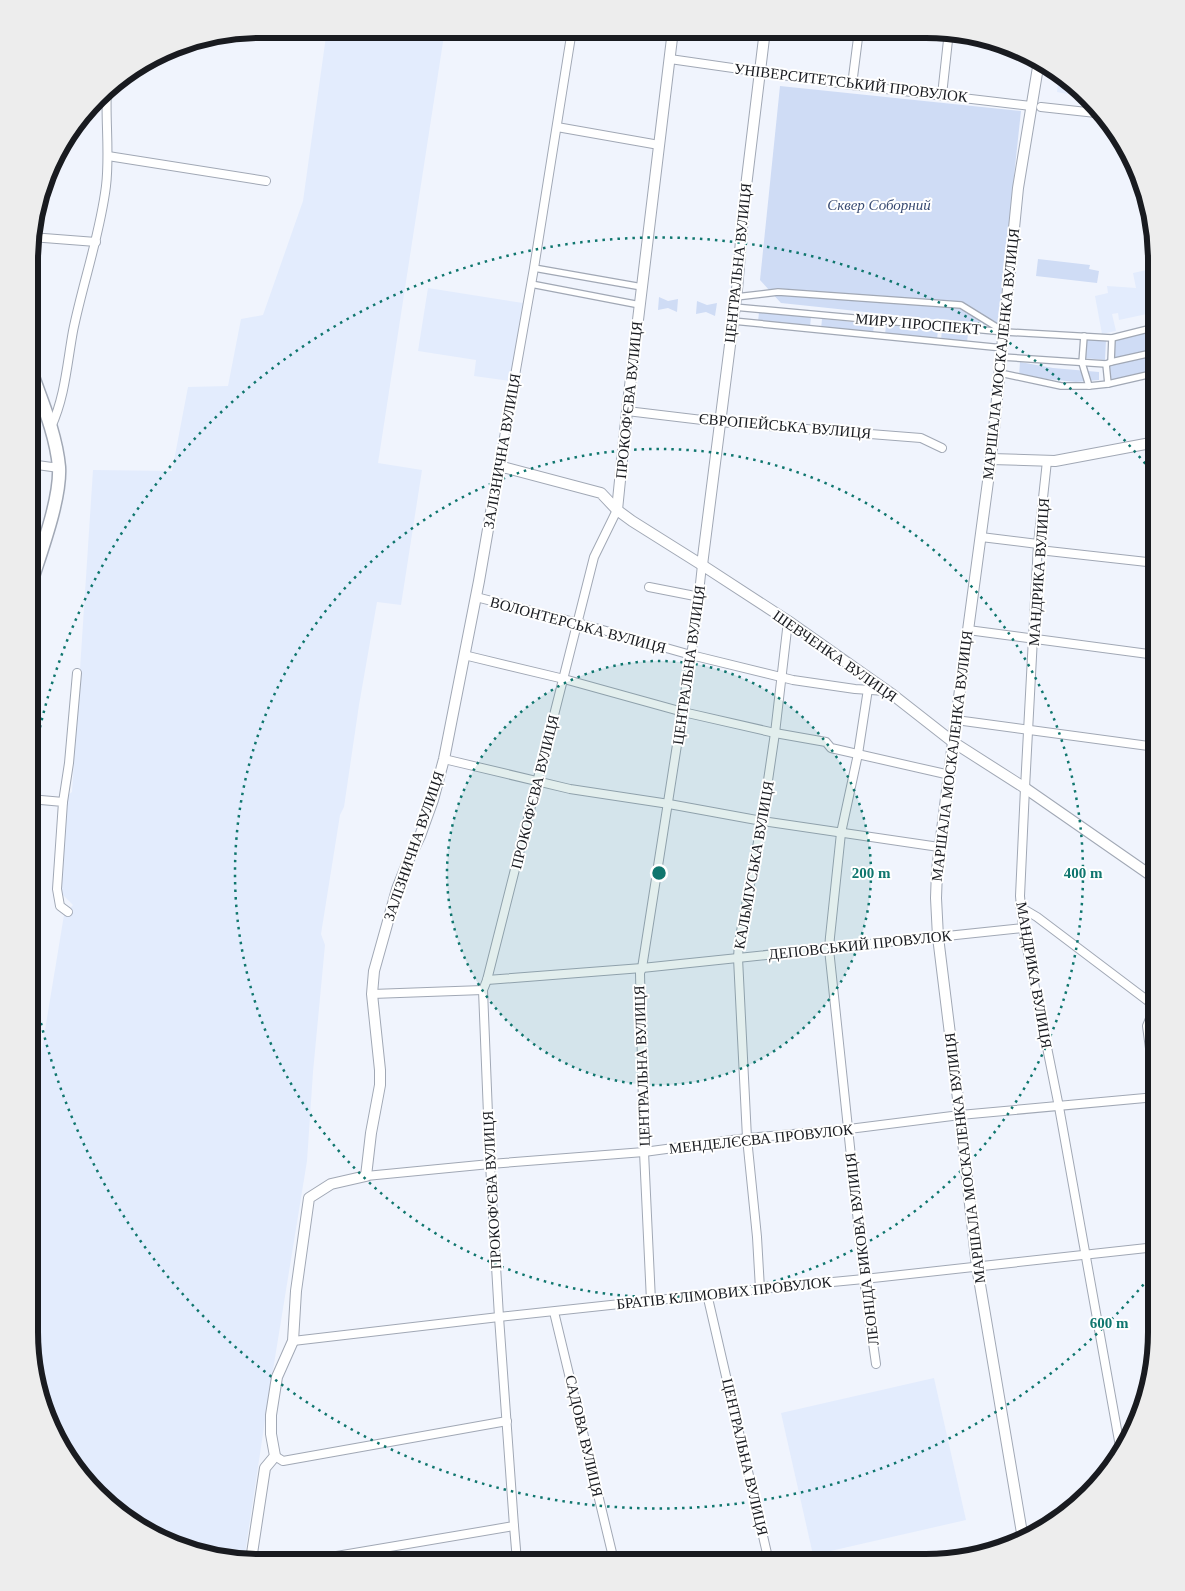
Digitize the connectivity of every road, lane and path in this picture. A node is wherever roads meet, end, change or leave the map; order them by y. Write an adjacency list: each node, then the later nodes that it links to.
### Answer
1 (571, 38): 14 (street, ЗАЛІЗНИЧНА ВУЛИЦЯ)
2 (672, 38): 6 (street, ПРОКОФ'ЄВА ВУЛИЦЯ)
3 (764, 38): 8 (street, ЦЕНТРАЛЬНА ВУЛИЦЯ)
4 (858, 38): 9 (street)
5 (949, 39): 10 (street)
6 (670, 59): 8 (street, УНІВЕРСИТЕТСЬКИЙ ПРОВУЛОК); 15 (street, ПРОКОФ'ЄВА ВУЛИЦЯ)
7 (1038, 68): 12 (street, МАРШАЛА МОСКАЛЕНКА ВУЛИЦЯ)
8 (760, 71): 9 (street, УНІВЕРСИТЕТСЬКИЙ ПРОВУЛОК); 23 (street, ЦЕНТРАЛЬНА ВУЛИЦЯ)
9 (852, 85): 10 (street, УНІВЕРСИТЕТСЬКИЙ ПРОВУЛОК)
10 (942, 95): 12 (street, УНІВЕРСИТЕТСЬКИЙ ПРОВУЛОК)
11 (106, 100): 16 (street)
12 (1036, 107): 13 (street, УНІВЕРСИТЕТСЬКИЙ ПРОВУЛОК); 27 (street, МАРШАЛА МОСКАЛЕНКА ВУЛИЦЯ)
13 (1092, 113)
14 (557, 128): 15 (street); 20 (street, ЗАЛІЗНИЧНА ВУЛИЦЯ)
15 (659, 145): 22 (street, ПРОКОФ'ЄВА ВУЛИЦЯ)
16 (108, 156): 17 (street); 19 (street)
17 (266, 181)
18 (39, 238): 19 (street)
19 (96, 242): 41 (street)
20 (534, 268): 21 (street, ЗАЛІЗНИЧНА ВУЛИЦЯ); 22 (street)
21 (531, 284): 24 (street); 47 (street, ЗАЛІЗНИЧНА ВУЛИЦЯ)
22 (642, 287): 24 (street, ПРОКОФ'ЄВА ВУЛИЦЯ)
23 (735, 302): 25 (street, ЦЕНТРАЛЬНА ВУЛИЦЯ); 27 (street, МИРУ ПРОСПЕКТ); 27 (street, МИРУ ПРОСПЕКТ)
24 (640, 304): 39 (street, ПРОКОФ'ЄВА ВУЛИЦЯ)
25 (733, 322): 30 (street, МИРУ ПРОСПЕКТ); 40 (street, ЦЕНТРАЛЬНА ВУЛИЦЯ)
26 (1148, 330): 29 (street)
27 (1005, 332): 28 (street); 30 (street, МАРШАЛА МОСКАЛЕНКА ВУЛИЦЯ)
28 (1084, 336): 29 (street); 32 (street)
29 (1112, 338): 33 (street)
30 (1003, 352): 32 (street, МИРУ ПРОСПЕКТ); 34 (street, МАРШАЛА МОСКАЛЕНКА ВУЛИЦЯ)
31 (1148, 354): 33 (street, МИРУ ПРОСПЕКТ)
32 (1082, 363): 33 (street, МИРУ ПРОСПЕКТ); 37 (street)
33 (1108, 363): 36 (street)
34 (1000, 373): 37 (street); 44 (street, МАРШАЛА МОСКАЛЕНКА ВУЛИЦЯ)
35 (1148, 375): 36 (street)
36 (1108, 384): 37 (street)
37 (1088, 386)
38 (38, 393): 41 (main road)
39 (627, 411): 40 (street, ЄВРОПЕЙСЬКА ВУЛИЦЯ); 49 (street, ПРОКОФ'ЄВА ВУЛИЦЯ)
40 (719, 422): 43 (street, ЄВРОПЕЙСЬКА ВУЛИЦЯ); 54 (street, ЦЕНТРАЛЬНА ВУЛИЦЯ)
41 (51, 428): 48 (main road)
42 (1148, 444): 45 (street)
43 (942, 448)
44 (992, 459): 45 (street); 50 (street, МАРШАЛА МОСКАЛЕНКА ВУЛИЦЯ)
45 (1047, 461): 51 (street, МАНДРИКА ВУЛИЦЯ)
46 (38, 465): 48 (street)
47 (499, 466): 49 (street, ШЕВЧЕНКА ВУЛИЦЯ); 56 (street, ЗАЛІЗНИЧНА ВУЛИЦЯ)
48 (59, 468): 52 (main road)
49 (617, 510): 54 (street, ШЕВЧЕНКА ВУЛИЦЯ); 59 (street, ПРОКОФ'ЄВА ВУЛИЦЯ)
50 (981, 536): 51 (street); 60 (street, МАРШАЛА МОСКАЛЕНКА ВУЛИЦЯ)
51 (1038, 547): 53 (street); 61 (street, МАНДРИКА ВУЛИЦЯ)
52 (38, 558)
53 (1148, 562)
54 (702, 565): 57 (street, ЦЕНТРАЛЬНА ВУЛИЦЯ); 58 (street, ШЕВЧЕНКА ВУЛИЦЯ)
55 (649, 587): 57 (street)
56 (476, 597): 59 (street, ВОЛОНТЕРСЬКА ВУЛИЦЯ); 63 (street, ЗАЛІЗНИЧНА ВУЛИЦЯ)
57 (700, 597): 64 (street, ЦЕНТРАЛЬНА ВУЛИЦЯ)
58 (788, 621): 66 (street, КАЛЬМІУСЬКА ВУЛИЦЯ); 69 (street, ШЕВЧЕНКА ВУЛИЦЯ)
59 (578, 623): 64 (street, ВОЛОНТЕРСЬКА ВУЛИЦЯ); 67 (street, ПРОКОФ'ЄВА ВУЛИЦЯ)
60 (968, 630): 61 (street); 71 (street, МАРШАЛА МОСКАЛЕНКА ВУЛИЦЯ)
61 (1034, 639): 62 (street); 72 (street, МАНДРИКА ВУЛИЦЯ)
62 (1148, 654)
63 (464, 655): 67 (street); 77 (street, ЗАЛІЗНИЧНА ВУЛИЦЯ)
64 (691, 655): 66 (street, ВОЛОНТЕРСЬКА ВУЛИЦЯ); 70 (street, ЦЕНТРАЛЬНА ВУЛИЦЯ)
65 (77, 673): 82 (street)
66 (781, 677): 68 (street, ВОЛОНТЕРСЬКА ВУЛИЦЯ); 73 (street, КАЛЬМІУСЬКА ВУЛИЦЯ)
67 (564, 678): 70 (street); 79 (street, ПРОКОФ'ЄВА ВУЛИЦЯ)
68 (868, 689): 69 (street, ВОЛОНТЕРСЬКА ВУЛИЦЯ); 76 (street, ЛЕОНІДА БИКОВА ВУЛИЦЯ)
69 (886, 691): 74 (street, ШЕВЧЕНКА ВУЛИЦЯ)
70 (683, 712): 73 (street); 83 (street, ЦЕНТРАЛЬНА ВУЛИЦЯ)
71 (956, 720): 72 (street); 74 (street, МАРШАЛА МОСКАЛЕНКА ВУЛИЦЯ)
72 (1028, 729): 75 (street); 80 (street, МАНДРИКА ВУЛИЦЯ)
73 (776, 733): 76 (street); 84 (street, КАЛЬМІУСЬКА ВУЛИЦЯ)
74 (953, 742): 78 (street, МАРШАЛА МОСКАЛЕНКА ВУЛИЦЯ); 80 (street, ШЕВЧЕНКА ВУЛИЦЯ)
75 (1148, 746)
76 (858, 754): 78 (street); 85 (street, ЛЕОНІДА БИКОВА ВУЛИЦЯ)
77 (444, 759): 79 (street); 97 (street, ЗАЛІЗНИЧНА ВУЛИЦЯ)
78 (950, 775): 86 (street, МАРШАЛА МОСКАЛЕНКА ВУЛИЦЯ)
79 (539, 781): 83 (street); 95 (street, ПРОКОФ'ЄВА ВУЛИЦЯ)
80 (1025, 788): 87 (street, ШЕВЧЕНКА ВУЛИЦЯ); 88 (street, МАНДРИКА ВУЛИЦЯ)
81 (38, 800): 82 (street)
82 (63, 802): 89 (street)
83 (669, 804): 84 (street); 94 (street, ЦЕНТРАЛЬНА ВУЛИЦЯ)
84 (762, 821): 85 (street); 93 (street, КАЛЬМІУСЬКА ВУЛИЦЯ)
85 (841, 833): 86 (street); 92 (street, ЛЕОНІДА БИКОВА ВУЛИЦЯ)
86 (939, 847): 91 (street, МАРШАЛА МОСКАЛЕНКА ВУЛИЦЯ)
87 (1148, 873)
88 (1020, 907): 90 (street, МАНДРИКА ВУЛИЦЯ); 98 (street)
89 (68, 912)
90 (1023, 928): 91 (street, ДЕПОВСЬКИЙ ПРОВУЛОК); 100 (street, МАНДРИКА ВУЛИЦЯ)
91 (938, 937): 92 (street, ДЕПОВСЬКИЙ ПРОВУЛОК); 101 (street, МАРШАЛА МОСКАЛЕНКА ВУЛИЦЯ)
92 (830, 949): 93 (street, ДЕПОВСЬКИЙ ПРОВУЛОК); 102 (street, ЛЕОНІДА БИКОВА ВУЛИЦЯ)
93 (738, 958): 94 (street, ДЕПОВСЬКИЙ ПРОВУЛОК); 103 (street, КАЛЬМІУСЬКА ВУЛИЦЯ)
94 (642, 968): 95 (street, ДЕПОВСЬКИЙ ПРОВУЛОК); 104 (street, ЦЕНТРАЛЬНА ВУЛИЦЯ)
95 (487, 980): 96 (street, ПРОКОФ'ЄВА ВУЛИЦЯ)
96 (483, 990): 97 (street); 105 (street, ПРОКОФ'ЄВА ВУЛИЦЯ)
97 (372, 994): 106 (street, ЗАЛІЗНИЧНА ВУЛИЦЯ)
98 (1148, 1001)
99 (1148, 1098): 100 (street, МЕНДЕЛЄЄВА ПРОВУЛОК)
100 (1059, 1107): 101 (street, МЕНДЕЛЄЄВА ПРОВУЛОК); 108 (street, МАНДРИКА ВУЛИЦЯ)
101 (960, 1115): 102 (street, МЕНДЕЛЄЄВА ПРОВУЛОК); 109 (street, МАРШАЛА МОСКАЛЕНКА ВУЛИЦЯ)
102 (849, 1129): 103 (street, МЕНДЕЛЄЄВА ПРОВУЛОК); 110 (street, ЛЕОНІДА БИКОВА ВУЛИЦЯ)
103 (747, 1138): 104 (street, МЕНДЕЛЄЄВА ПРОВУЛОК); 111 (street, КАЛЬМІУСЬКА ВУЛИЦЯ)
104 (644, 1152): 105 (street, МЕНДЕЛЄЄВА ПРОВУЛОК); 113 (street, ЦЕНТРАЛЬНА ВУЛИЦЯ)
105 (490, 1164): 106 (street, МЕНДЕЛЄЄВА ПРОВУЛОК); 115 (street, ПРОКОФ'ЄВА ВУЛИЦЯ)
106 (366, 1176): 116 (street)
107 (1148, 1248): 108 (street, БРАТІВ КЛІМОВИХ ПРОВУЛОК)
108 (1085, 1254): 109 (street, БРАТІВ КЛІМОВИХ ПРОВУЛОК); 119 (street, МАНДРИКА ВУЛИЦЯ)
109 (976, 1267): 110 (street, БРАТІВ КЛІМОВИХ ПРОВУЛОК); 122 (street, МАРШАЛА МОСКАЛЕНКА ВУЛИЦЯ)
110 (864, 1279): 111 (street, БРАТІВ КЛІМОВИХ ПРОВУЛОК); 117 (street, ЛЕОНІДА БИКОВА ВУЛИЦЯ)
111 (760, 1289): 112 (street, БРАТІВ КЛІМОВИХ ПРОВУЛОК)
112 (707, 1294): 113 (street, БРАТІВ КЛІМОВИХ ПРОВУЛОК); 127 (street, ЦЕНТРАЛЬНА ВУЛИЦЯ)
113 (651, 1301): 114 (street, БРАТІВ КЛІМОВИХ ПРОВУЛОК)
114 (554, 1312): 115 (street, БРАТІВ КЛІМОВИХ ПРОВУЛОК); 126 (street, САДОВА ВУЛИЦЯ)
115 (499, 1317): 116 (street, БРАТІВ КЛІМОВИХ ПРОВУЛОК); 118 (street, ПРОКОФ'ЄВА ВУЛИЦЯ)
116 (293, 1342): 120 (street)
117 (876, 1364)
118 (507, 1421): 120 (street); 121 (street, ПРОКОФ'ЄВА ВУЛИЦЯ)
119 (1119, 1440)
120 (275, 1456): 123 (street)
121 (514, 1526): 124 (street); 125 (street, ПРОКОФ'ЄВА ВУЛИЦЯ)
122 (1023, 1532)
123 (252, 1553)
124 (349, 1553)
125 (517, 1553)
126 (612, 1553)
127 (767, 1553)

